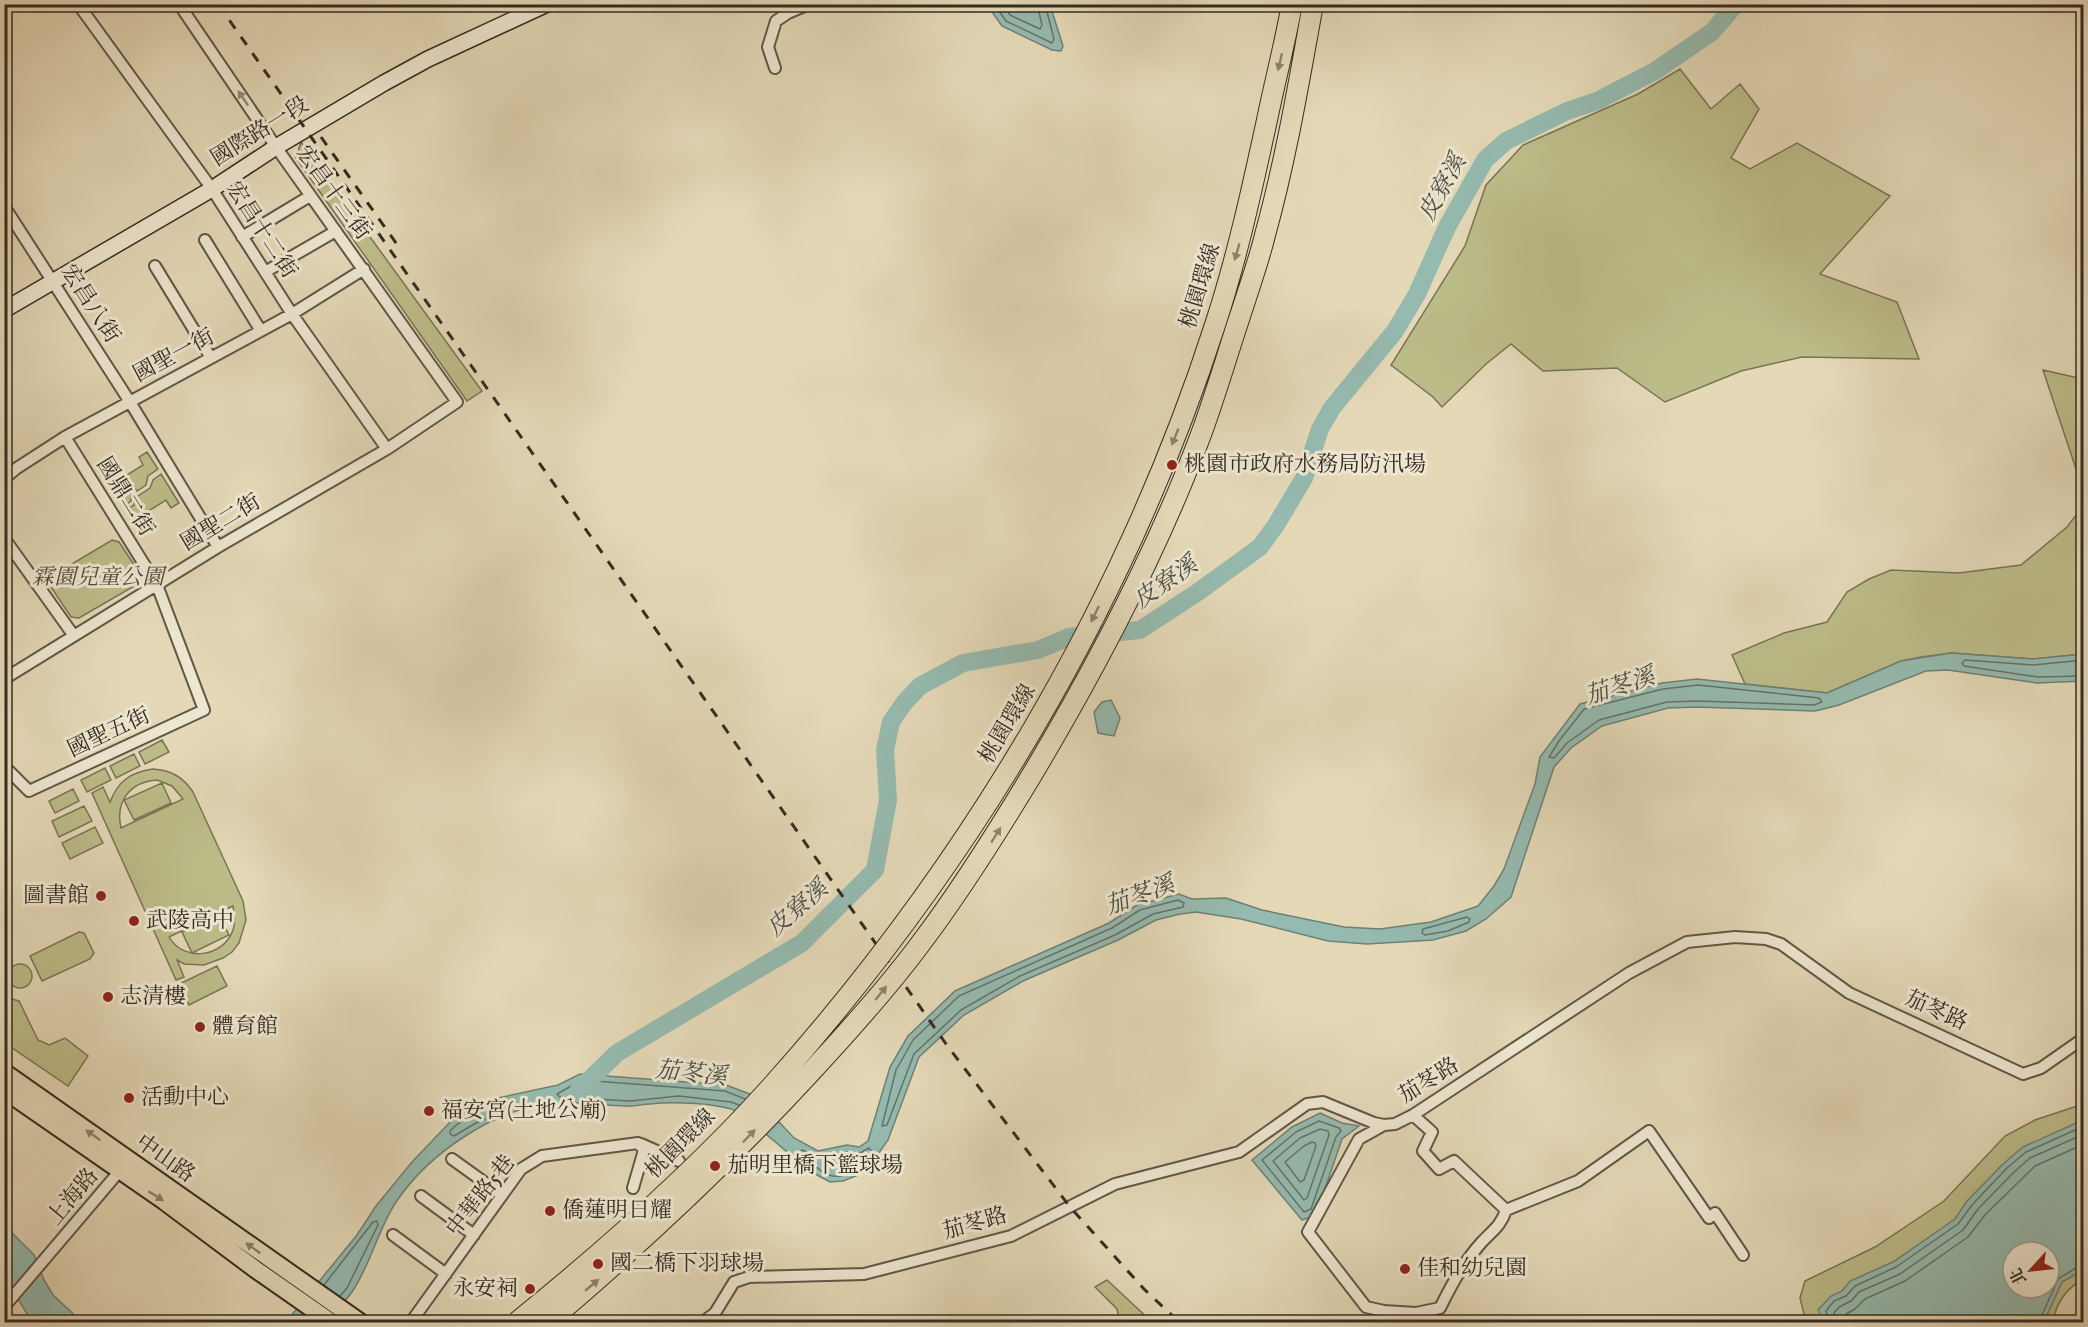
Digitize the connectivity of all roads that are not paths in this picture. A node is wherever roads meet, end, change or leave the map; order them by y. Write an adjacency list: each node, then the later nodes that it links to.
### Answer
1 (78, 4): 9 (street, 宏昌十二街)
2 (179, 4): 8 (street, 宏昌十三街, one-way to 2)
3 (547, 4): 8 (street, 國際路一段)
4 (809, 4): 7 (street)
5 (1292, 4): 57 (highway, 桃園環線, one-way to 57, bridge)
6 (1312, 4): 58 (highway, 桃園環線, one-way to 6, bridge)
7 (775, 68)
8 (276, 147): 9 (street, 國際路一段); 12 (street, 宏昌十三街)
9 (212, 189): 13 (street, 宏昌十二街); 18 (street, 國際路一段)
10 (305, 199): 13 (street)
11 (4, 206): 18 (street, 宏昌八街)
12 (336, 231): 16 (street, 宏昌十三街); 17 (street)
13 (242, 237): 17 (street, 宏昌十二街)
14 (204, 240): 21 (street)
15 (155, 266): 22 (street)
16 (364, 269): 20 (street, 國聖一街); 24 (street, 宏昌十三街)
17 (266, 272): 20 (street, 宏昌十二街)
18 (52, 281): 19 (street, 國際路一段); 23 (street, 宏昌八街)
19 (4, 310)
20 (292, 314): 21 (street, 國聖一街); 26 (street, 宏昌十二街)
21 (261, 331): 22 (street, 國聖一街)
22 (211, 358): 23 (street, 國聖一街)
23 (130, 402): 25 (street, 國聖一街); 29 (street, 宏昌八街)
24 (457, 402): 26 (street, 國聖二街)
25 (65, 437): 27 (street, 國聖一街); 30 (street, 國鼎二街)
26 (387, 449): 29 (street, 國聖二街)
27 (4, 479)
28 (4, 538): 31 (street)
29 (218, 546): 30 (street, 國聖二街)
30 (157, 585): 31 (street, 國聖二街); 33 (street, 國鼎二街)
31 (74, 636): 32 (street, 國聖二街)
32 (4, 679)
33 (204, 710): 34 (street, 國聖五街)
34 (4, 766)
35 (2084, 1038): 38 (street, 茄苳路)
36 (4, 1072): 43 (main road, 中山路, one-way to 36)
37 (4, 1090): 43 (main road, 中山路)
38 (1413, 1116): 39 (street, 茄苳路); 47 (street)
39 (1384, 1125): 47 (street); 59 (street, 茄苳路)
40 (638, 1143): 42 (street); 44 (street); 45 (street, 中華路5巷)
41 (452, 1159): 45 (street)
42 (679, 1161)
43 (124, 1166): 52 (main road, 中山路); 53 (street, 上海路)
44 (633, 1188)
45 (502, 1195): 48 (street, 中華路5巷)
46 (421, 1196): 48 (street)
47 (1506, 1210): 50 (street)
48 (474, 1235): 51 (street, 中華路5巷)
49 (393, 1236): 51 (street)
50 (1743, 1255)
51 (446, 1274): 56 (street, 中華路5巷)
52 (295, 1287): 54 (main road); 55 (main road)
53 (6, 1305)
54 (359, 1322)
55 (331, 1323)
56 (411, 1323)
57 (517, 1323)
58 (548, 1323)
59 (703, 1323)

